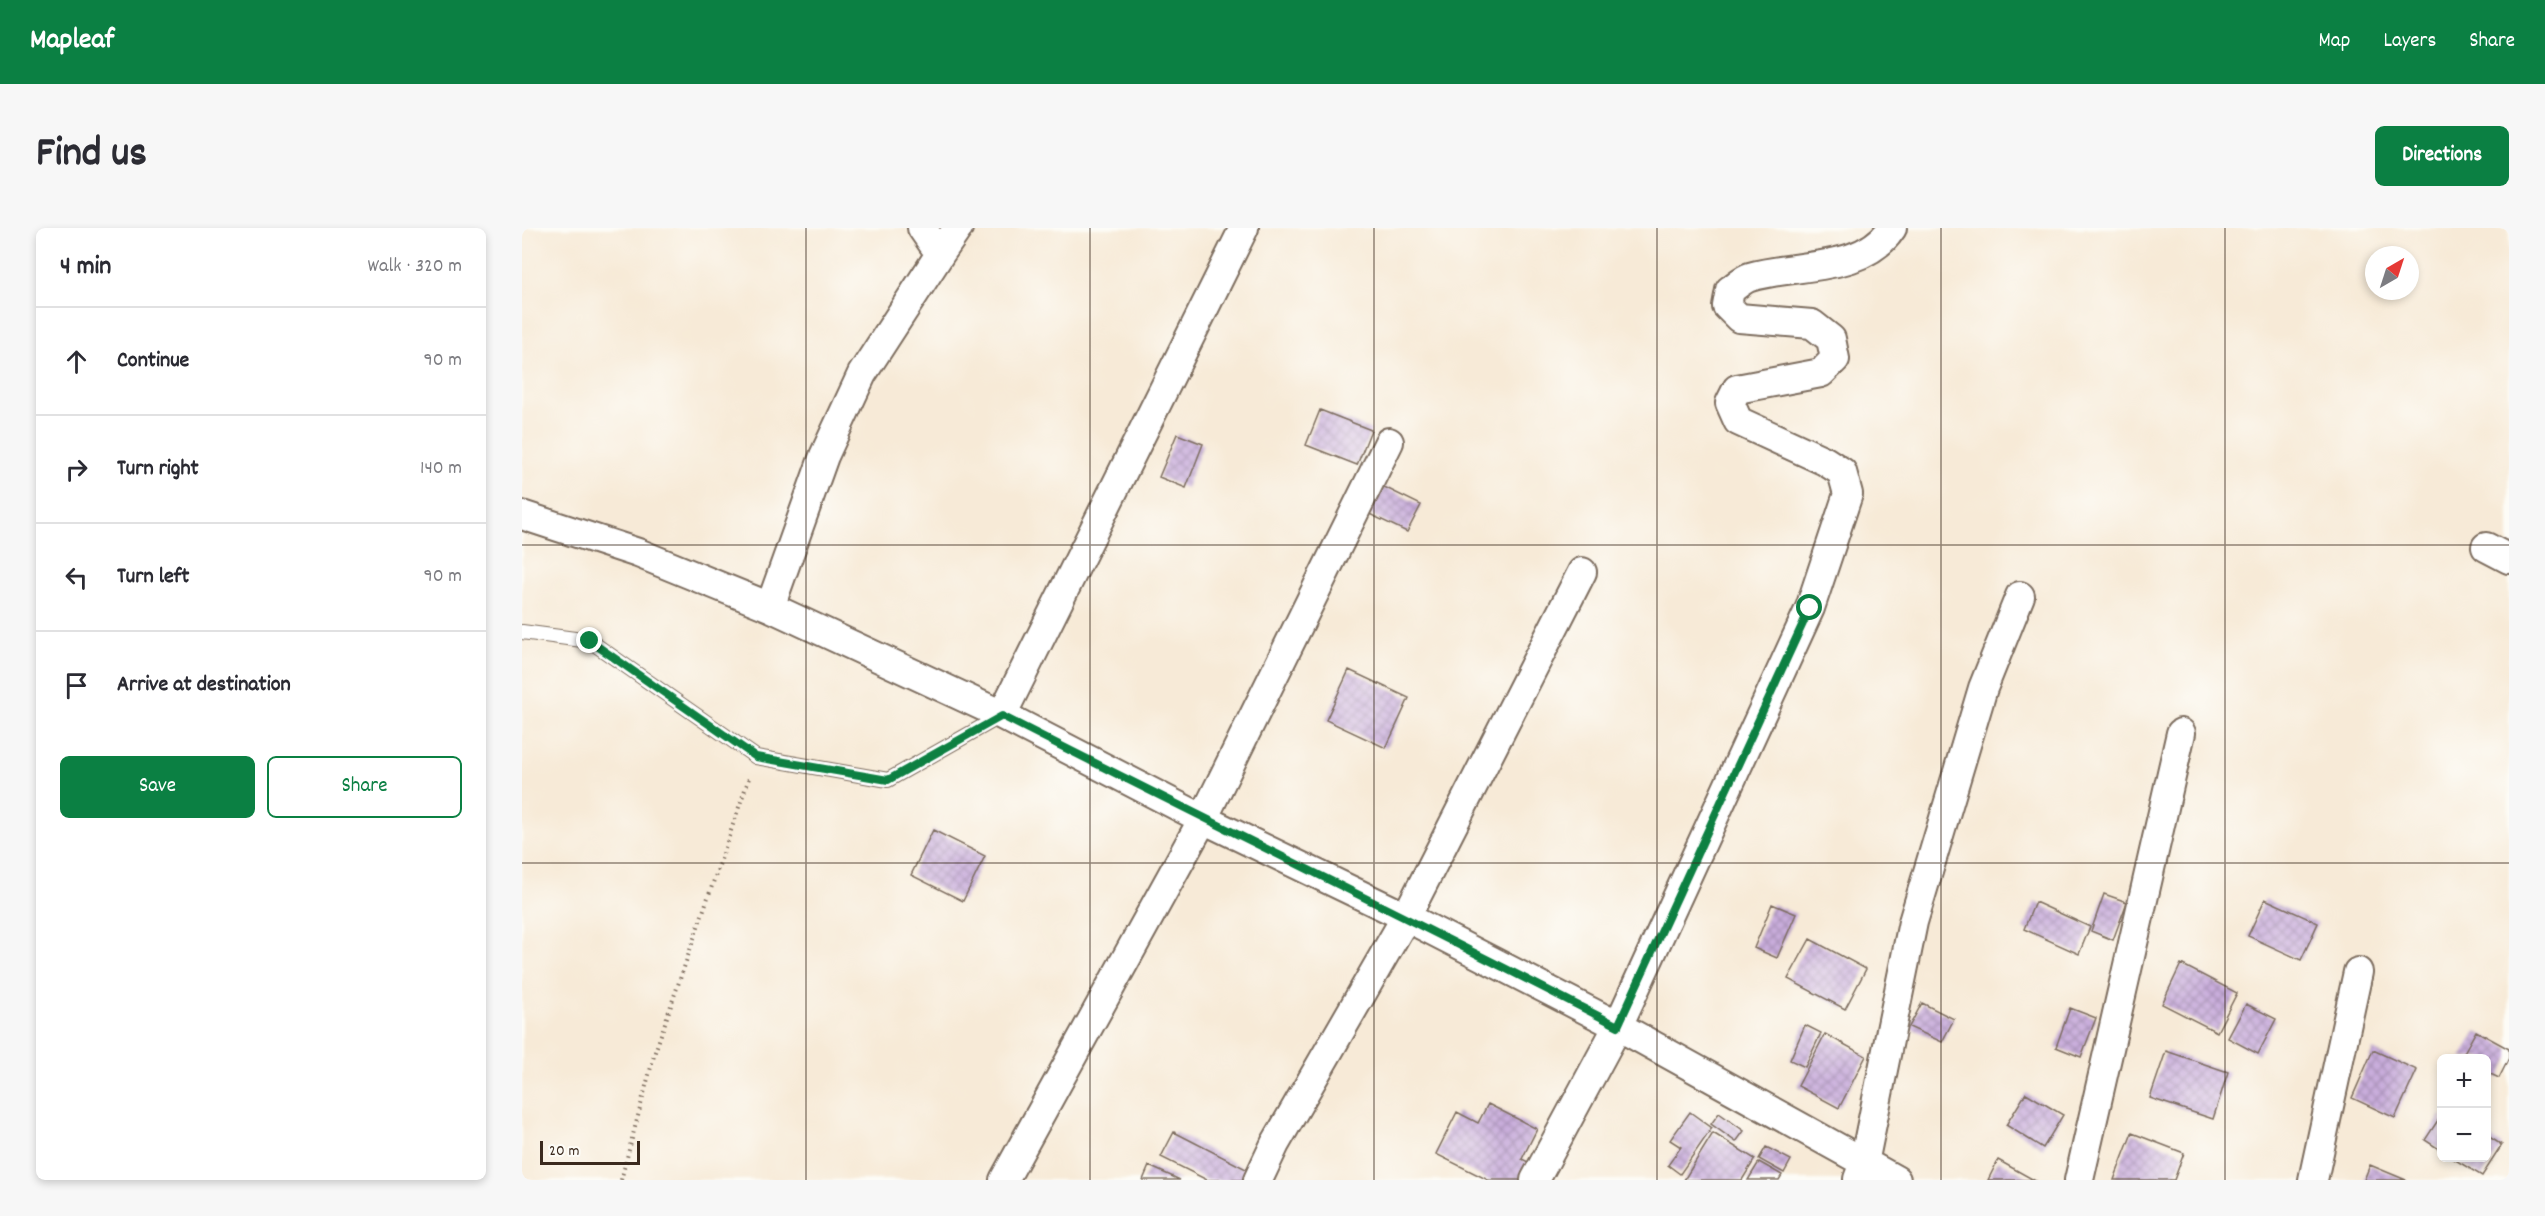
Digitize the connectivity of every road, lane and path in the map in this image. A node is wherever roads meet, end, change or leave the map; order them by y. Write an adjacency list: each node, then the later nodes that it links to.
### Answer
1 (922, 228): 5 (street)
2 (958, 228): 5 (street)
3 (1244, 228): 12 (street)
4 (1892, 228): 18 (street)
5 (940, 254): 10 (street)
6 (1389, 442): 15 (street)
7 (522, 515): 10 (street)
8 (1582, 572): 16 (street)
9 (2020, 596): 19 (street)
10 (770, 607): 12 (street)
11 (522, 633): 14 (lane)
12 (1002, 716): 14 (lane); 15 (street)
13 (2181, 733): 25 (street)
14 (756, 757): 20 (path)
15 (1203, 819): 16 (street); 21 (street)
16 (1406, 917): 18 (street); 22 (street)
17 (2358, 972): 26 (street)
18 (1618, 1026): 19 (street); 23 (street)
19 (1861, 1171): 24 (street)
20 (621, 1180)
21 (1004, 1180)
22 (1258, 1180)
23 (1535, 1180)
24 (1896, 1180)
25 (2079, 1180)
26 (2313, 1180)

